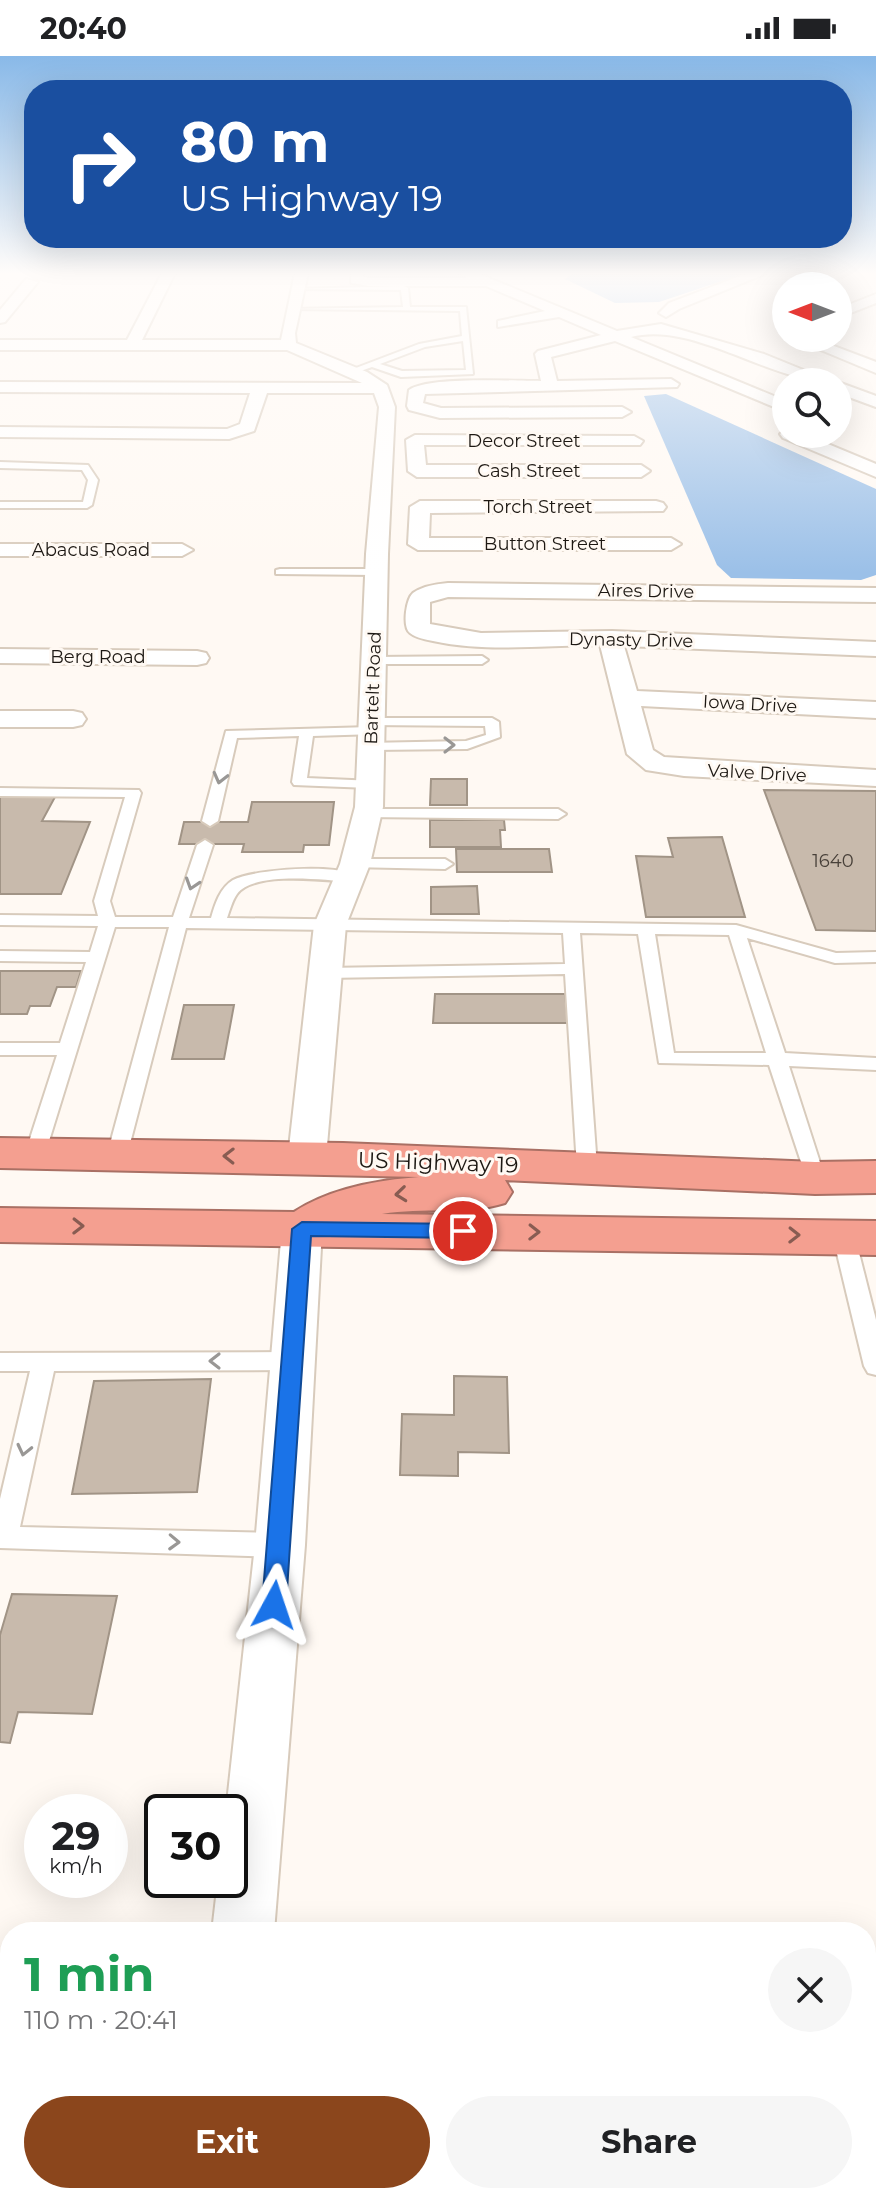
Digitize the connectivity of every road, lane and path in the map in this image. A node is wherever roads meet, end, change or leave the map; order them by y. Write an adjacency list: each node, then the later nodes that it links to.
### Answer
1 (364, 373): 11 (street)
2 (373, 373): 30 (street, Bartelt Road)
3 (389, 373): 4 (lane)
4 (454, 373)
5 (547, 373): 8 (street)
6 (646, 373): 9 (street)
7 (705, 373): 13 (street)
8 (550, 386): 9 (street); 16 (street)
9 (615, 386): 16 (street)
10 (7, 387): 11 (street); 15 (street)
11 (260, 388): 17 (street)
12 (852, 393): 14 (street)
13 (772, 401)
14 (876, 402)
15 (0, 407)
16 (622, 412): 18 (street)
17 (0, 432)
18 (634, 441): 21 (street, Decor Street); 22 (street)
19 (822, 448): 23 (street)
20 (0, 465): 24 (lane)
21 (417, 471): 22 (street, Cash Street)
22 (641, 471): 25 (street)
23 (876, 471)
24 (0, 505)
25 (656, 507): 26 (street, Torch Street); 26 (street, Button Street)
26 (418, 544)
27 (0, 550): 28 (street, Abacus Road)
28 (182, 550)
29 (280, 572): 30 (lane)
30 (376, 572): 41 (street, Bartelt Road)
31 (702, 574): 32 (street)
32 (722, 594): 33 (street, Aires Drive); 34 (street, Aires Drive); 36 (street)
33 (876, 595)
34 (419, 599): 35 (street, Dynasty Drive)
35 (610, 638): 36 (street, Dynasty Drive); 42 (street)
36 (775, 645): 37 (street, Dynasty Drive)
37 (876, 649)
38 (0, 656): 39 (street, Berg Road)
39 (197, 658)
40 (482, 660): 41 (lane)
41 (374, 661): 47 (street, Bartelt Road)
42 (624, 698): 43 (street, Iowa Drive); 48 (street, Valve Drive)
43 (876, 710)
44 (0, 719): 45 (street)
45 (73, 719)
46 (307, 732): 47 (lane); 49 (lane); 53 (lane, one-way to 53)
47 (371, 733): 47 (lane, one-way to 47); 49 (street, Bartelt Road)
48 (876, 778)
49 (369, 784): 51 (street, Bartelt Road)
50 (0, 792): 58 (lane)
51 (367, 814): 52 (lane); 56 (street, Bartelt Road)
52 (558, 814)
53 (210, 821)
54 (205, 845): 59 (lane, one-way to 59)
55 (445, 864): 56 (lane)
56 (352, 870): 60 (lane); 61 (street, Bartelt Road)
57 (0, 920): 58 (lane)
58 (108, 921): 59 (lane); 66 (lane)
59 (179, 923): 60 (lane); 75 (lane)
60 (217, 924): 61 (lane)
61 (330, 925): 62 (lane); 69 (street, Bartelt Road)
62 (571, 928): 63 (lane); 68 (lane)
63 (646, 929): 64 (lane); 72 (lane)
64 (736, 930): 67 (lane); 72 (lane)
65 (0, 956): 66 (lane)
66 (96, 957): 71 (lane)
67 (876, 957)
68 (574, 969): 69 (lane); 77 (lane)
69 (325, 973): 76 (street, Bartelt Road)
70 (0, 1049): 71 (lane)
71 (68, 1049): 74 (lane)
72 (778, 1059): 73 (lane); 79 (lane)
73 (876, 1064)
74 (17, 1154): 75 (highway, US Highway 19)
75 (117, 1155): 76 (highway, US Highway 19, one-way to 75)
76 (307, 1157): 77 (highway, US Highway 19)
77 (587, 1167): 79 (highway, US Highway 19)
78 (876, 1177): 79 (highway, US Highway 19)
79 (815, 1178): 81 (highway, one-way to 81)
80 (0, 1225): 81 (highway, one-way to 81)
81 (302, 1229): 82 (highway, one-way to 82); 83 (street)
82 (860, 1237): 86 (lane)
83 (293, 1361): 85 (lane, one-way to 85); 87 (street)
84 (0, 1362): 85 (lane)
85 (44, 1362): 87 (lane, one-way to 87)
86 (876, 1366)
87 (280, 1545): 88 (street)
88 (244, 1922)

